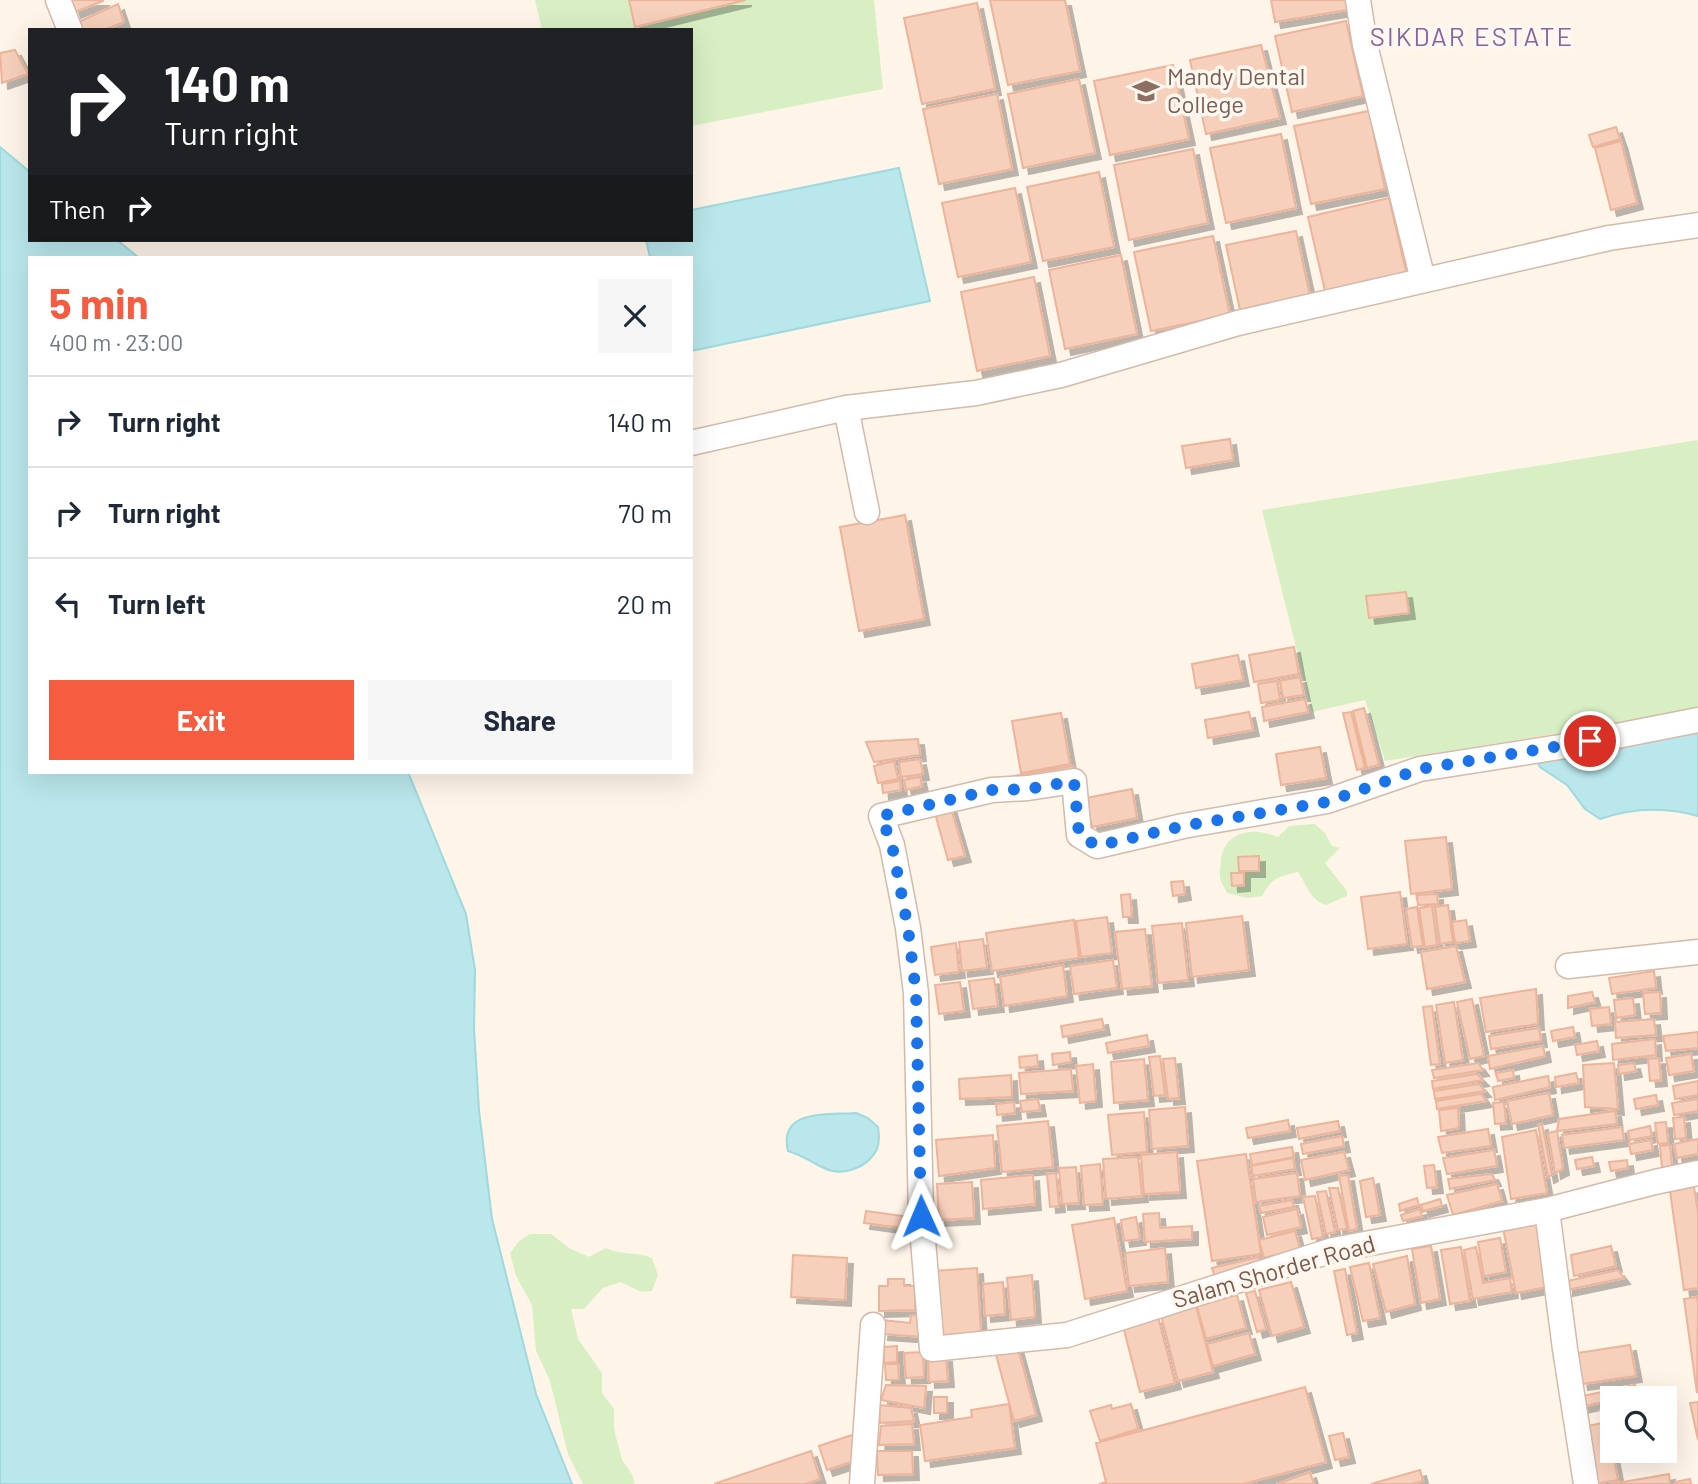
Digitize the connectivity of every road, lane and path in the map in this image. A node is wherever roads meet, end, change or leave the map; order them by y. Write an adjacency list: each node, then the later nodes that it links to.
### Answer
1 (58, 0): 3 (street)
2 (1358, 0): 5 (street)
3 (69, 28)
4 (1698, 225): 5 (street)
5 (1423, 280): 6 (street)
6 (846, 408): 7 (street); 8 (street)
7 (693, 443)
8 (867, 512)
9 (1698, 720): 13 (street, Salam Shorder Road)
10 (1698, 952): 11 (street)
11 (1568, 966)
12 (1698, 1173): 13 (street, Salam Shorder Road)
13 (1546, 1210): 16 (street)
14 (873, 1325): 15 (street)
15 (862, 1484)
16 (1586, 1484)

